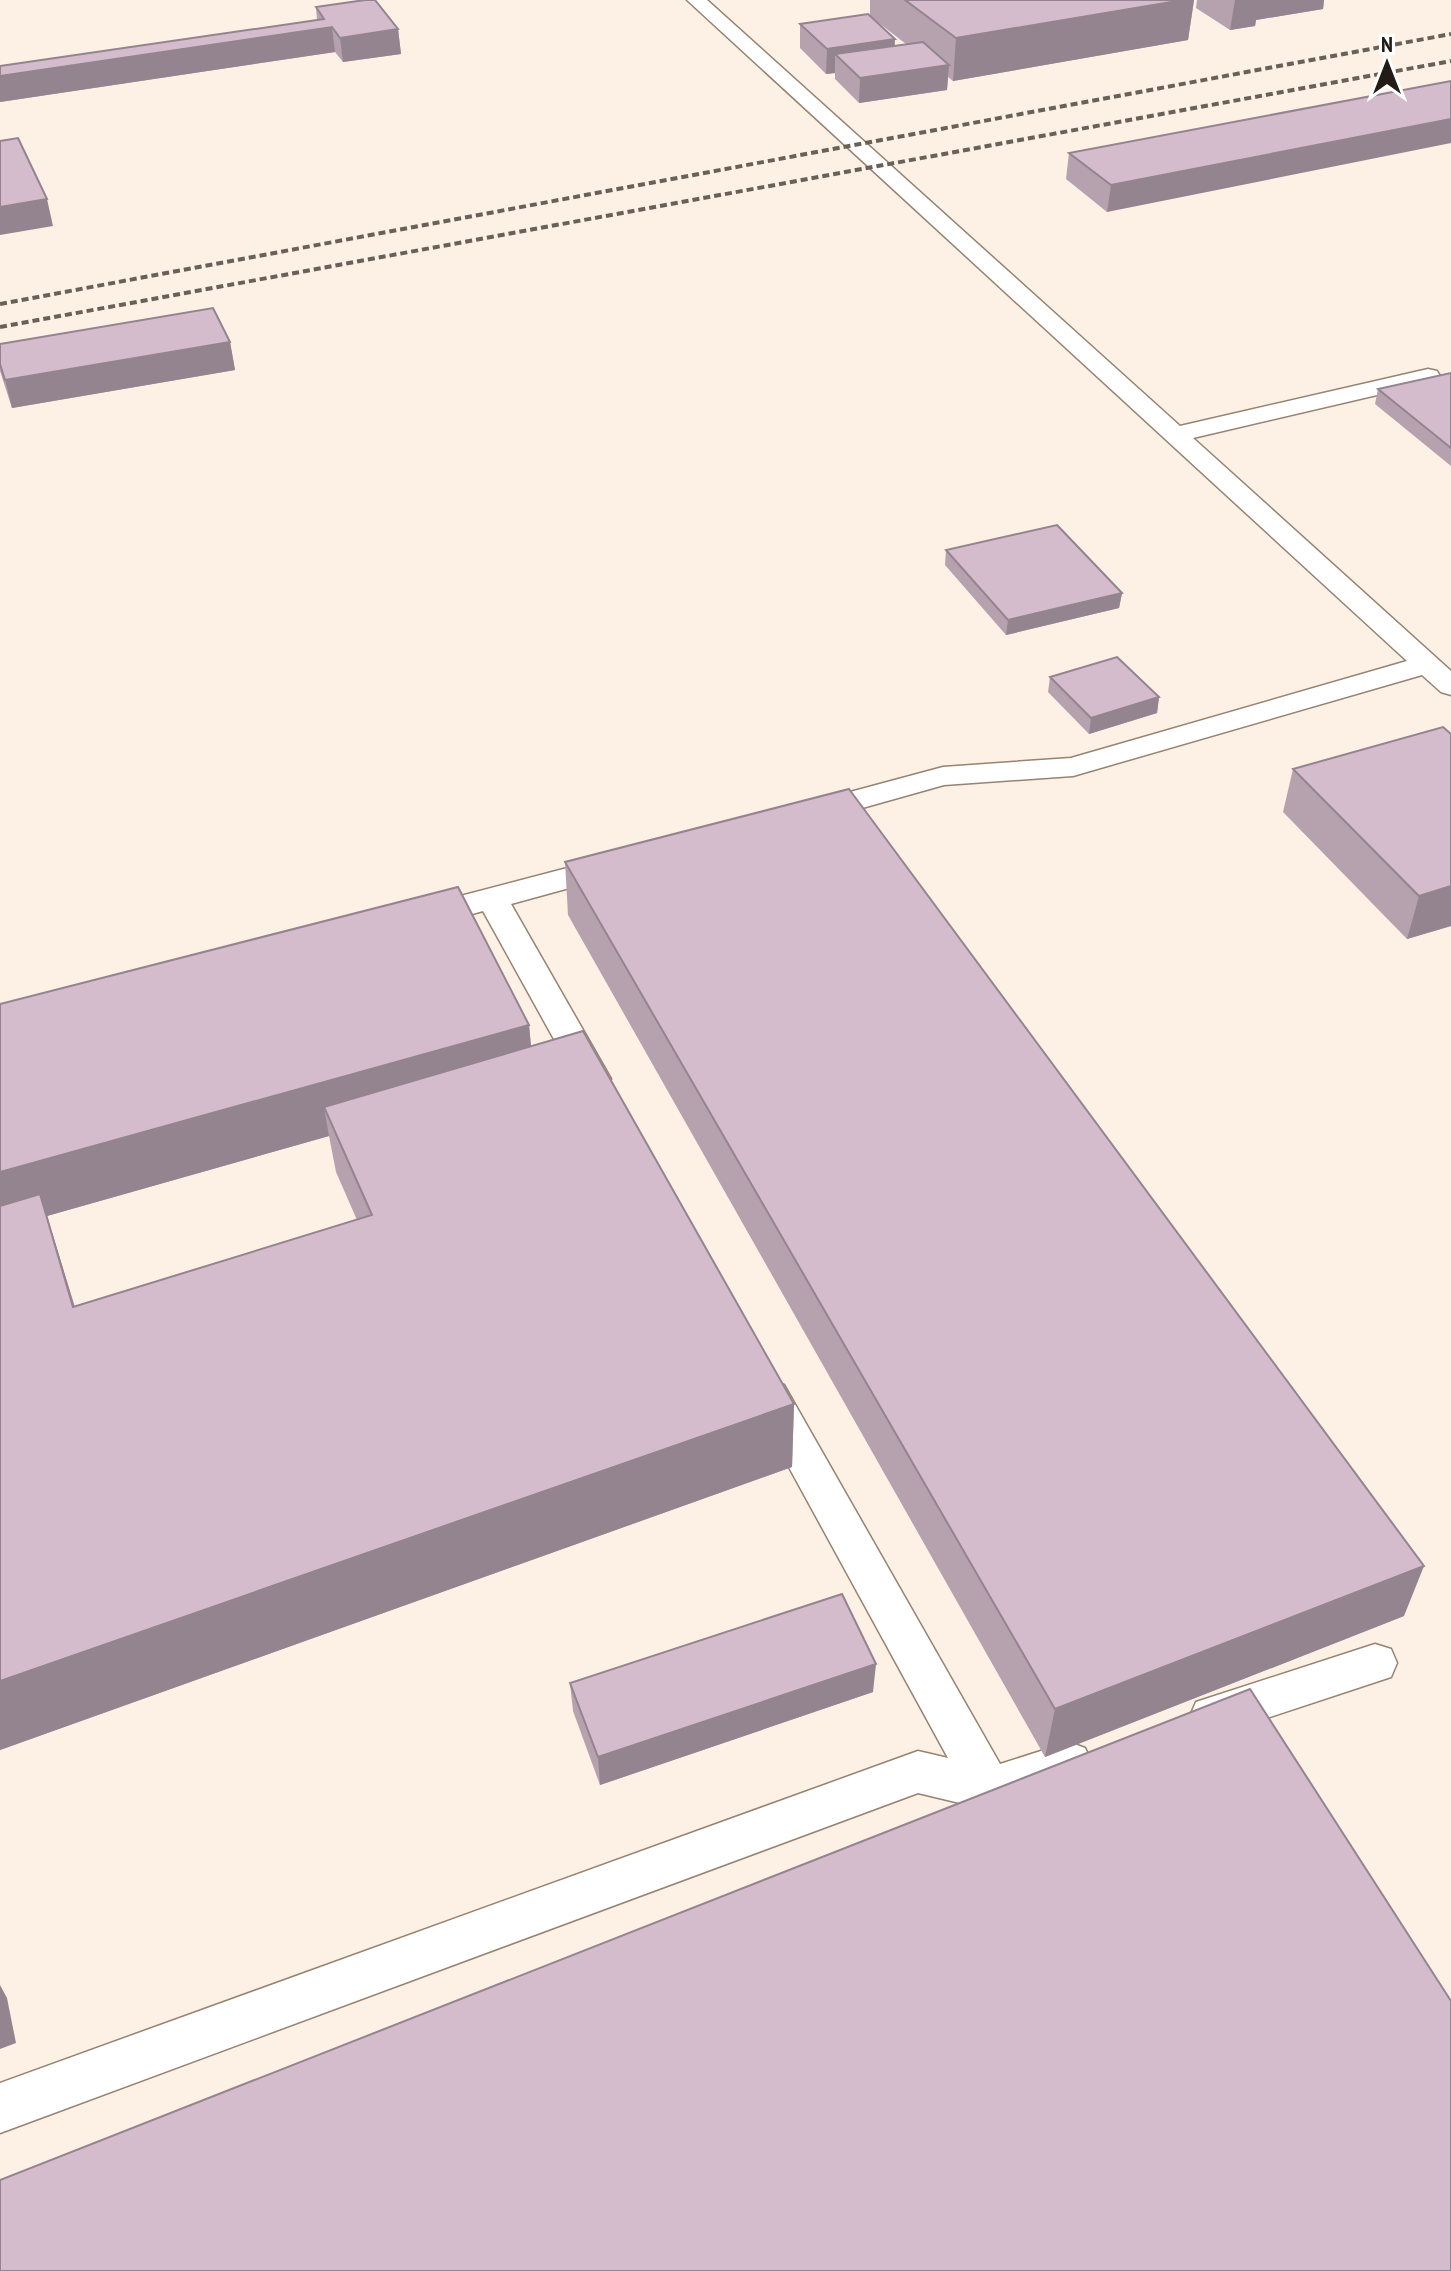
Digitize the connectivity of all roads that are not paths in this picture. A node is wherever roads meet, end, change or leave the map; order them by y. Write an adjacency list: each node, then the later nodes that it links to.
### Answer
1 (696, 0): 3 (lane)
2 (1428, 376): 3 (lane)
3 (1175, 435): 4 (lane)
4 (1432, 654): 5 (lane); 6 (lane)
5 (1451, 686)
6 (777, 821)
7 (642, 858): 8 (lane)
8 (492, 898): 9 (lane); 10 (lane)
9 (384, 927)
10 (608, 1107)
11 (748, 1358): 15 (lane)
12 (1375, 1663): 13 (lane)
13 (1168, 1731)
14 (1108, 1750): 15 (lane)
15 (989, 1789): 16 (lane)
16 (0, 2108)

